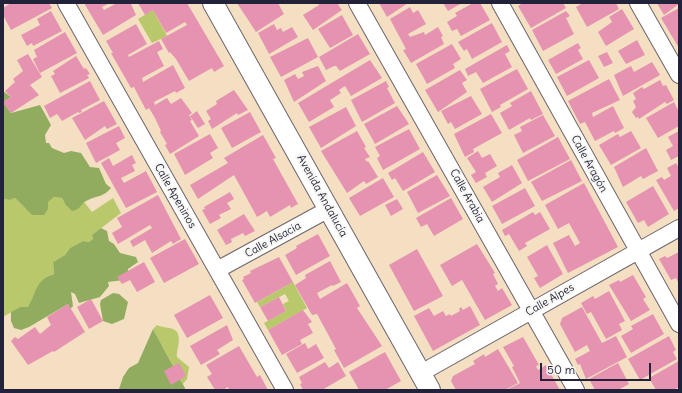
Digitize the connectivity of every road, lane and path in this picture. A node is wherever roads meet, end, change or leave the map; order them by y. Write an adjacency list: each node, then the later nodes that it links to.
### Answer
1 (66, 3): 10 (street, Calle Apeninos)
2 (213, 3): 7 (street, Avenida Andalucía)
3 (357, 3): 11 (street, Calle Arabia)
4 (500, 3): 9 (street, Calle Aragón)
5 (638, 3): 6 (street)
6 (679, 75)
7 (329, 209): 10 (street, Calle Alsacia); 13 (street, Avenida Andalucía)
8 (679, 228): 9 (street, Calle Alpes)
9 (638, 250): 11 (street, Calle Alpes); 12 (street, Calle Aragón)
10 (217, 270): 14 (street, Calle Apeninos)
11 (532, 311): 13 (street, Calle Alpes); 15 (street, Calle Arabia)
12 (679, 324)
13 (426, 382)
14 (285, 390)
15 (576, 390)

